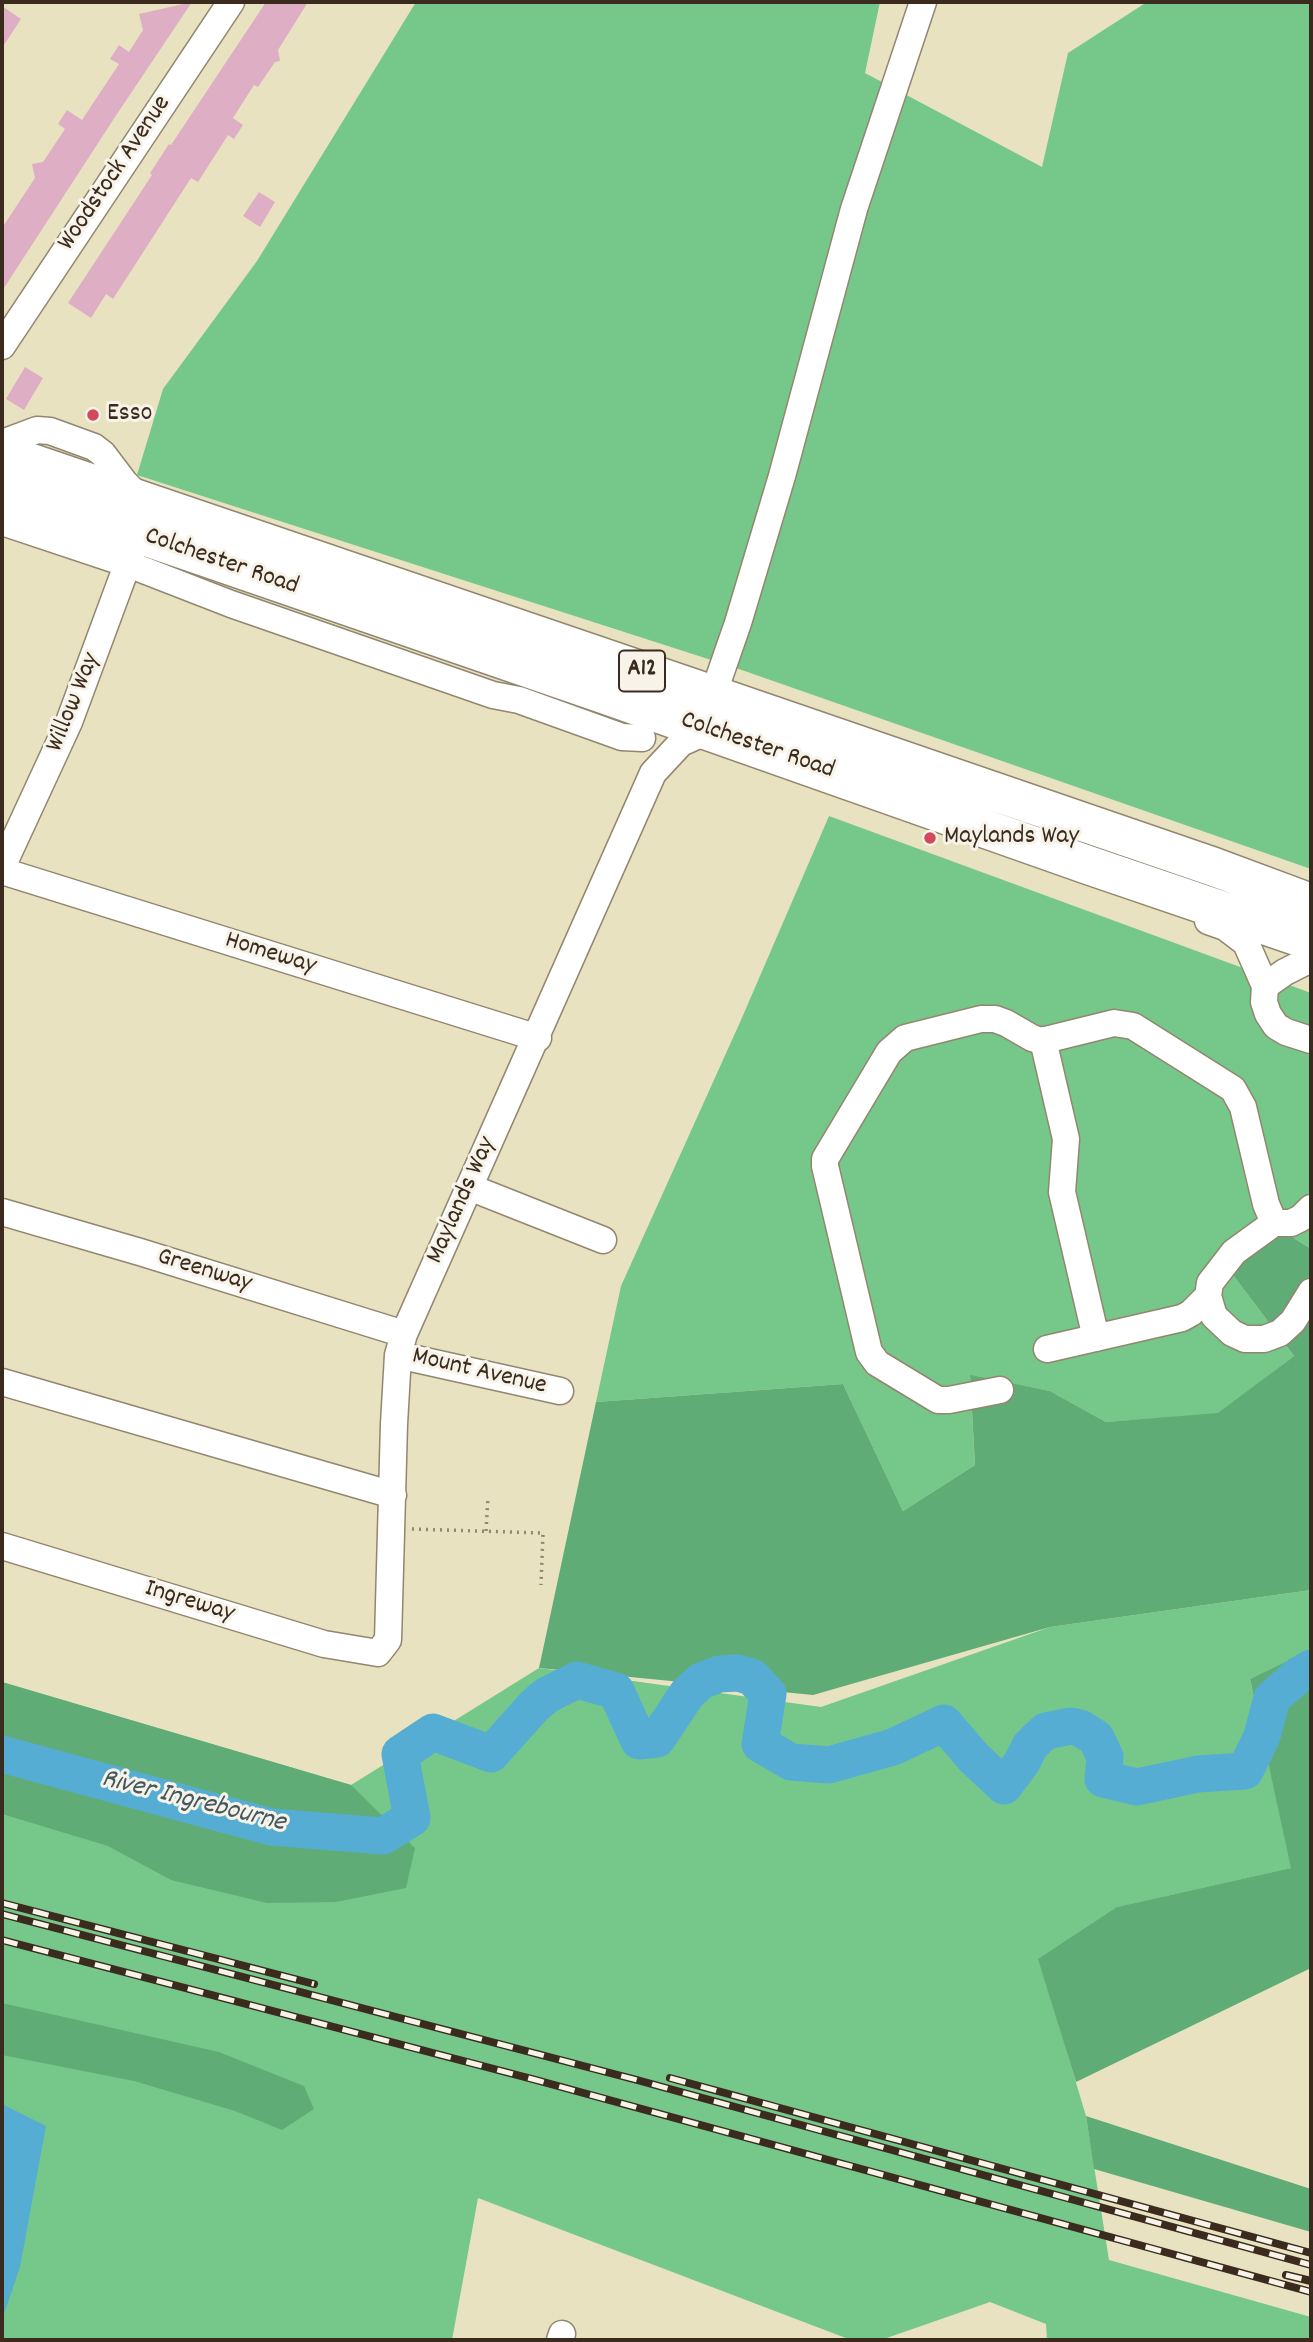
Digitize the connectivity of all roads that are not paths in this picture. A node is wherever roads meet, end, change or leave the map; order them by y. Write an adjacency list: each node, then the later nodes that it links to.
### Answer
1 (231, 2): 3 (street, Woodstock Avenue)
2 (923, 2): 10 (street)
3 (2, 346)
4 (2, 443): 8 (street)
5 (2, 453): 8 (highway, Colchester Road / A12)
6 (2, 491): 8 (highway, Colchester Road / A12)
7 (2, 522): 8 (street, Colchester Road)
8 (138, 534): 9 (highway, Colchester Road / A12); 10 (highway, Colchester Road / A12); 11 (street, Colchester Road); 14 (street, Willow Way)
9 (606, 695): 10 (highway, Colchester Road / A12); 11 (street)
10 (704, 721): 11 (street, Colchester Road); 12 (street, Maylands Way); 13 (highway, Colchester Road / A12); 15 (highway, Colchester Road / A12)
11 (644, 740): 12 (street)
12 (653, 773): 19 (street, Maylands Way)
13 (1088, 865): 16 (highway, Colchester Road / A12); 18 (street)
14 (2, 869): 19 (street, Homeway)
15 (1301, 897)
16 (1311, 941)
17 (1311, 959): 18 (street)
18 (1265, 986): 21 (street)
19 (537, 1038): 22 (street, Maylands Way)
20 (1043, 1040): 25 (street); 29 (street); 33 (street)
21 (1311, 1040)
22 (469, 1187): 26 (street); 30 (street, Maylands Way)
23 (1311, 1208): 25 (street)
24 (2, 1212): 30 (street, Greenway)
25 (1274, 1223): 28 (street)
26 (603, 1240)
27 (1311, 1292): 28 (street)
28 (1208, 1296): 29 (street)
29 (1096, 1338): 31 (street)
30 (401, 1344): 34 (street, Mount Avenue); 35 (street, Maylands Way)
31 (1047, 1349)
32 (2, 1382): 35 (street)
33 (999, 1390)
34 (560, 1391)
35 (393, 1495): 37 (street, Maylands Way)
36 (2, 1546): 37 (street, Ingreway)
37 (378, 1653)

